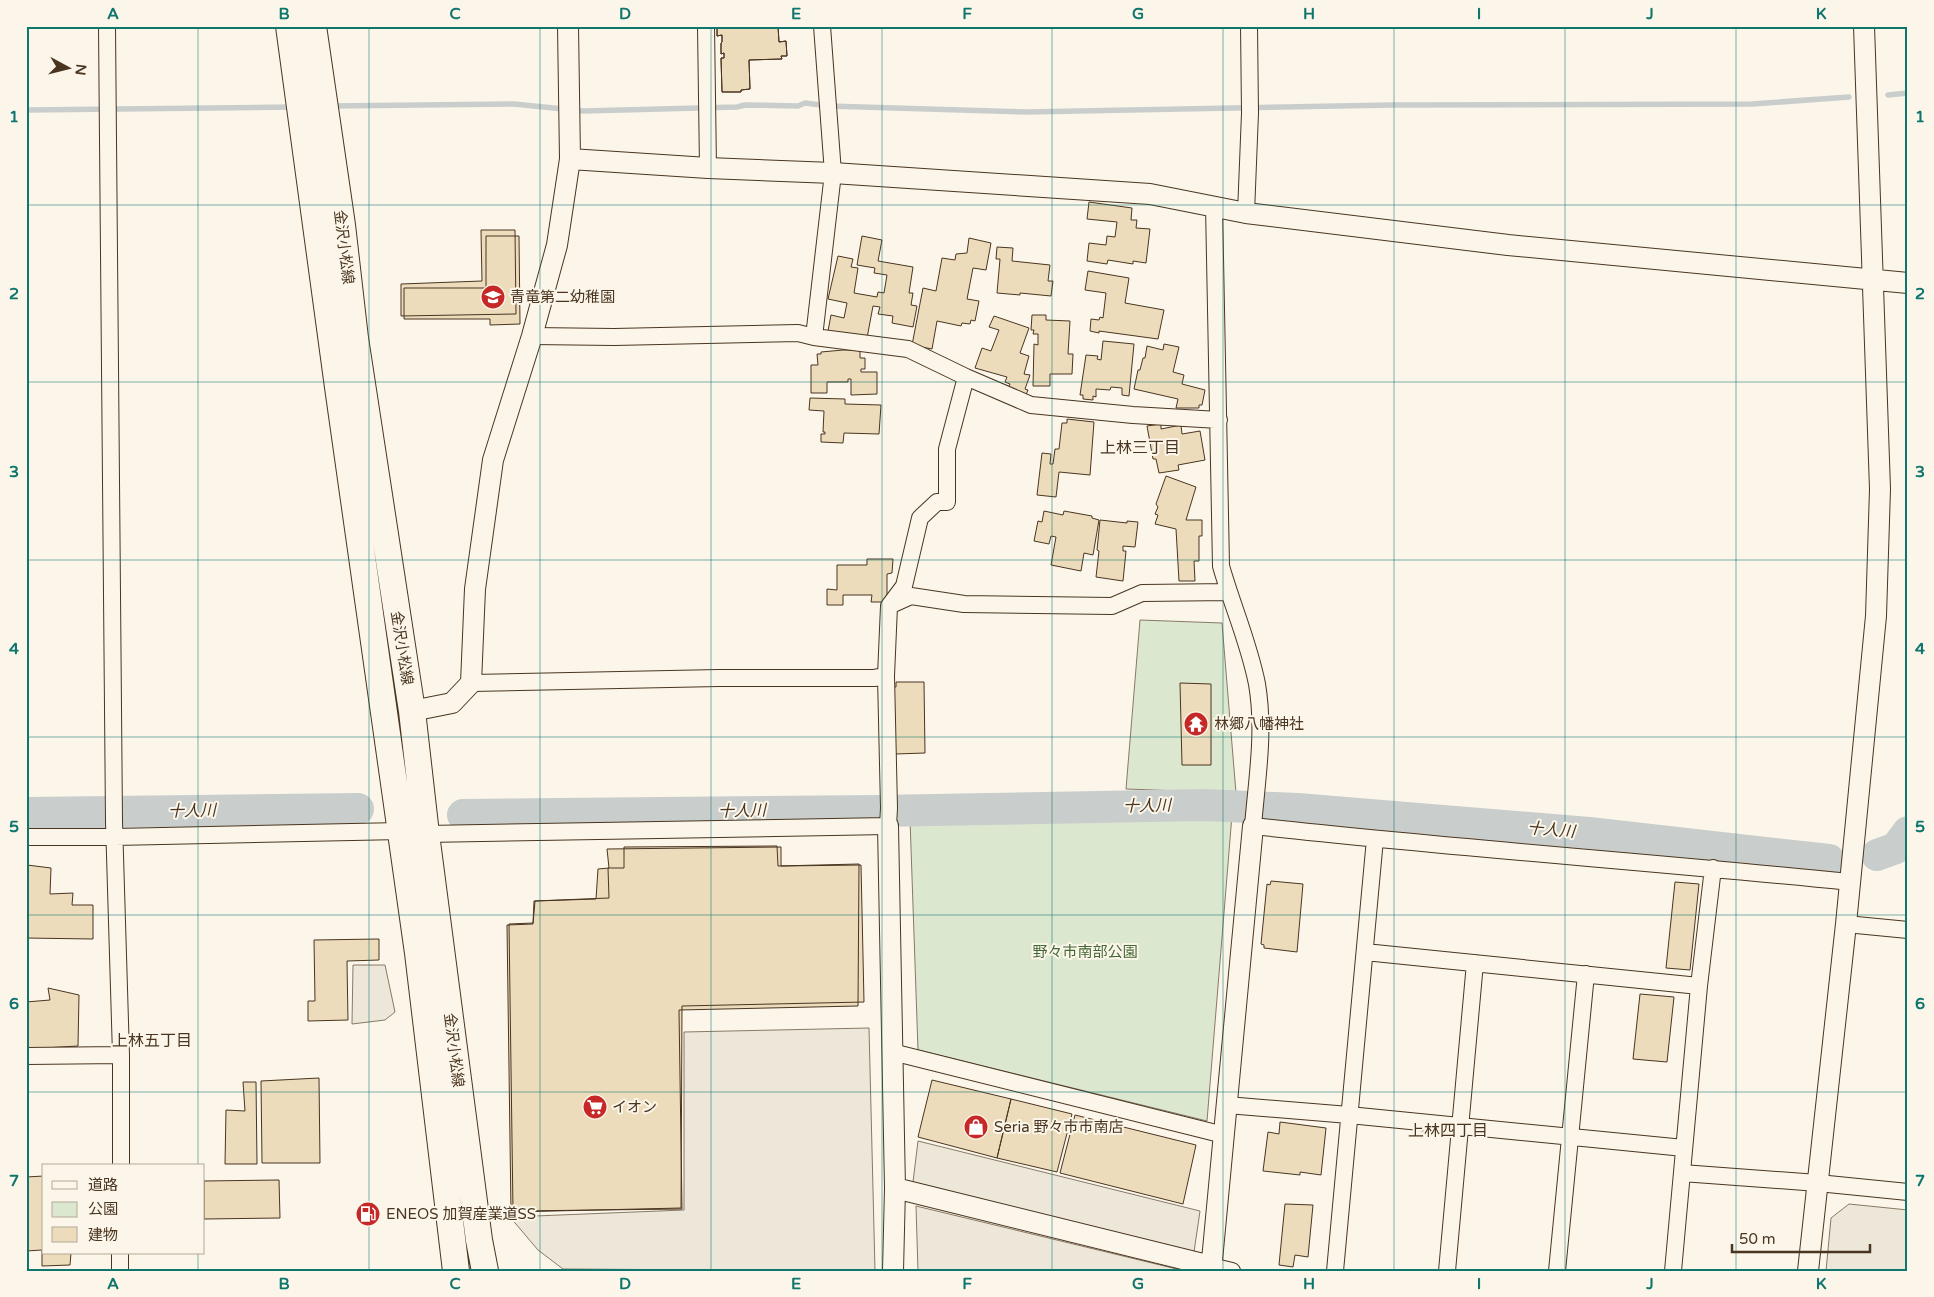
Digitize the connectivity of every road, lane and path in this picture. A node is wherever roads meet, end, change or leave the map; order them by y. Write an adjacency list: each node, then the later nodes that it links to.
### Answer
1 (107, 26): 28 (street)
2 (290, 26): 9 (main road, 金沢小松線)
3 (313, 26): 9 (main road, 金沢小松線)
4 (568, 26): 10 (street)
5 (706, 26): 11 (street)
6 (822, 26): 12 (street)
7 (1250, 26): 14 (street)
8 (1864, 26): 15 (street)
9 (312, 104): 25 (main road, 金沢小松線); 29 (main road, 金沢小松線)
10 (570, 159): 11 (street); 17 (street)
11 (708, 168): 12 (street)
12 (833, 173): 13 (street); 18 (street)
13 (1214, 206): 14 (street); 20 (street)
14 (1246, 212): 15 (street)
15 (1872, 279): 16 (street); 33 (street)
16 (1908, 282)
17 (532, 336): 18 (street); 24 (street)
18 (814, 337): 19 (street)
19 (966, 377): 20 (street); 22 (street)
20 (1220, 420): 21 (street)
21 (1229, 592): 22 (street); 26 (street)
22 (889, 606): 23 (street)
23 (886, 676): 24 (street); 27 (street)
24 (471, 683): 25 (street)
25 (412, 711): 29 (main road, 金沢小松線)
26 (1254, 818): 31 (street); 43 (street)
27 (888, 820): 29 (street); 40 (street)
28 (114, 830): 29 (street); 30 (street); 41 (street)
29 (413, 833): 57 (main road, 金沢小松線); 58 (main road, 金沢小松線)
30 (26, 837)
31 (1375, 839): 32 (street); 36 (street)
32 (1713, 868): 33 (street); 39 (street)
33 (1850, 882): 34 (street)
34 (1846, 924): 35 (street); 51 (street)
35 (1908, 930)
36 (1364, 952): 37 (street); 44 (street)
37 (1476, 963): 38 (street); 45 (street)
38 (1586, 974): 39 (street); 47 (street)
39 (1700, 986): 48 (street)
40 (892, 1052): 46 (street); 52 (street)
41 (121, 1055): 42 (street); 49 (street)
42 (26, 1056)
43 (1226, 1106): 44 (street); 46 (street)
44 (1349, 1115): 45 (street); 61 (street)
45 (1460, 1127): 47 (street); 62 (street)
46 (1224, 1134): 55 (street)
47 (1570, 1138): 48 (street); 63 (street)
48 (1684, 1148): 50 (street)
49 (120, 1164)
50 (1682, 1173): 51 (street); 64 (street)
51 (1818, 1182): 53 (street); 65 (street)
52 (895, 1188): 55 (street); 59 (street)
53 (1908, 1192)
54 (120, 1254): 56 (street)
55 (1211, 1268): 60 (street)
56 (120, 1271)
57 (456, 1271)
58 (485, 1271)
59 (893, 1271)
60 (1232, 1271)
61 (1335, 1271)
62 (1447, 1271)
63 (1557, 1271)
64 (1673, 1271)
65 (1808, 1271)

